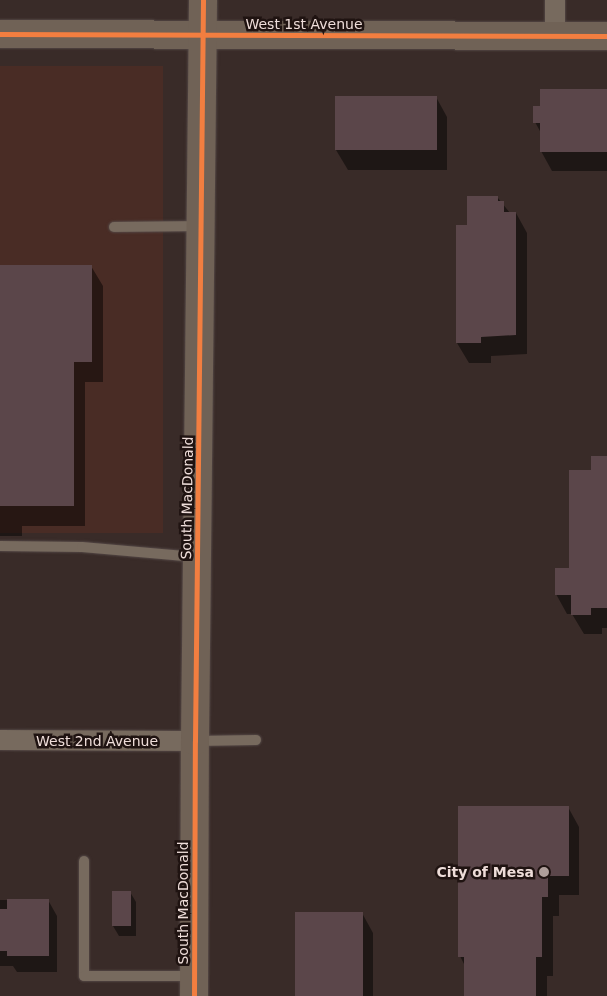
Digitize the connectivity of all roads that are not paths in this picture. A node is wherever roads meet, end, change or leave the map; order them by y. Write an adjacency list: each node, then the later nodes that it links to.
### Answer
1 (203, 0): 4 (street, South MacDonald)
2 (555, 0): 5 (street)
3 (0, 34): 4 (street, West 1st Avenue)
4 (203, 35): 5 (street, West 1st Avenue); 7 (street, South MacDonald)
5 (555, 36): 6 (street, West 1st Avenue)
6 (607, 36)
7 (201, 226): 8 (lane); 10 (street, South MacDonald)
8 (114, 227)
9 (0, 546): 10 (lane)
10 (197, 558): 13 (street, South MacDonald)
11 (0, 740): 13 (street, West 2nd Avenue)
12 (256, 740): 13 (lane)
13 (195, 741): 15 (street, South MacDonald)
14 (84, 861): 15 (lane)
15 (194, 986)

